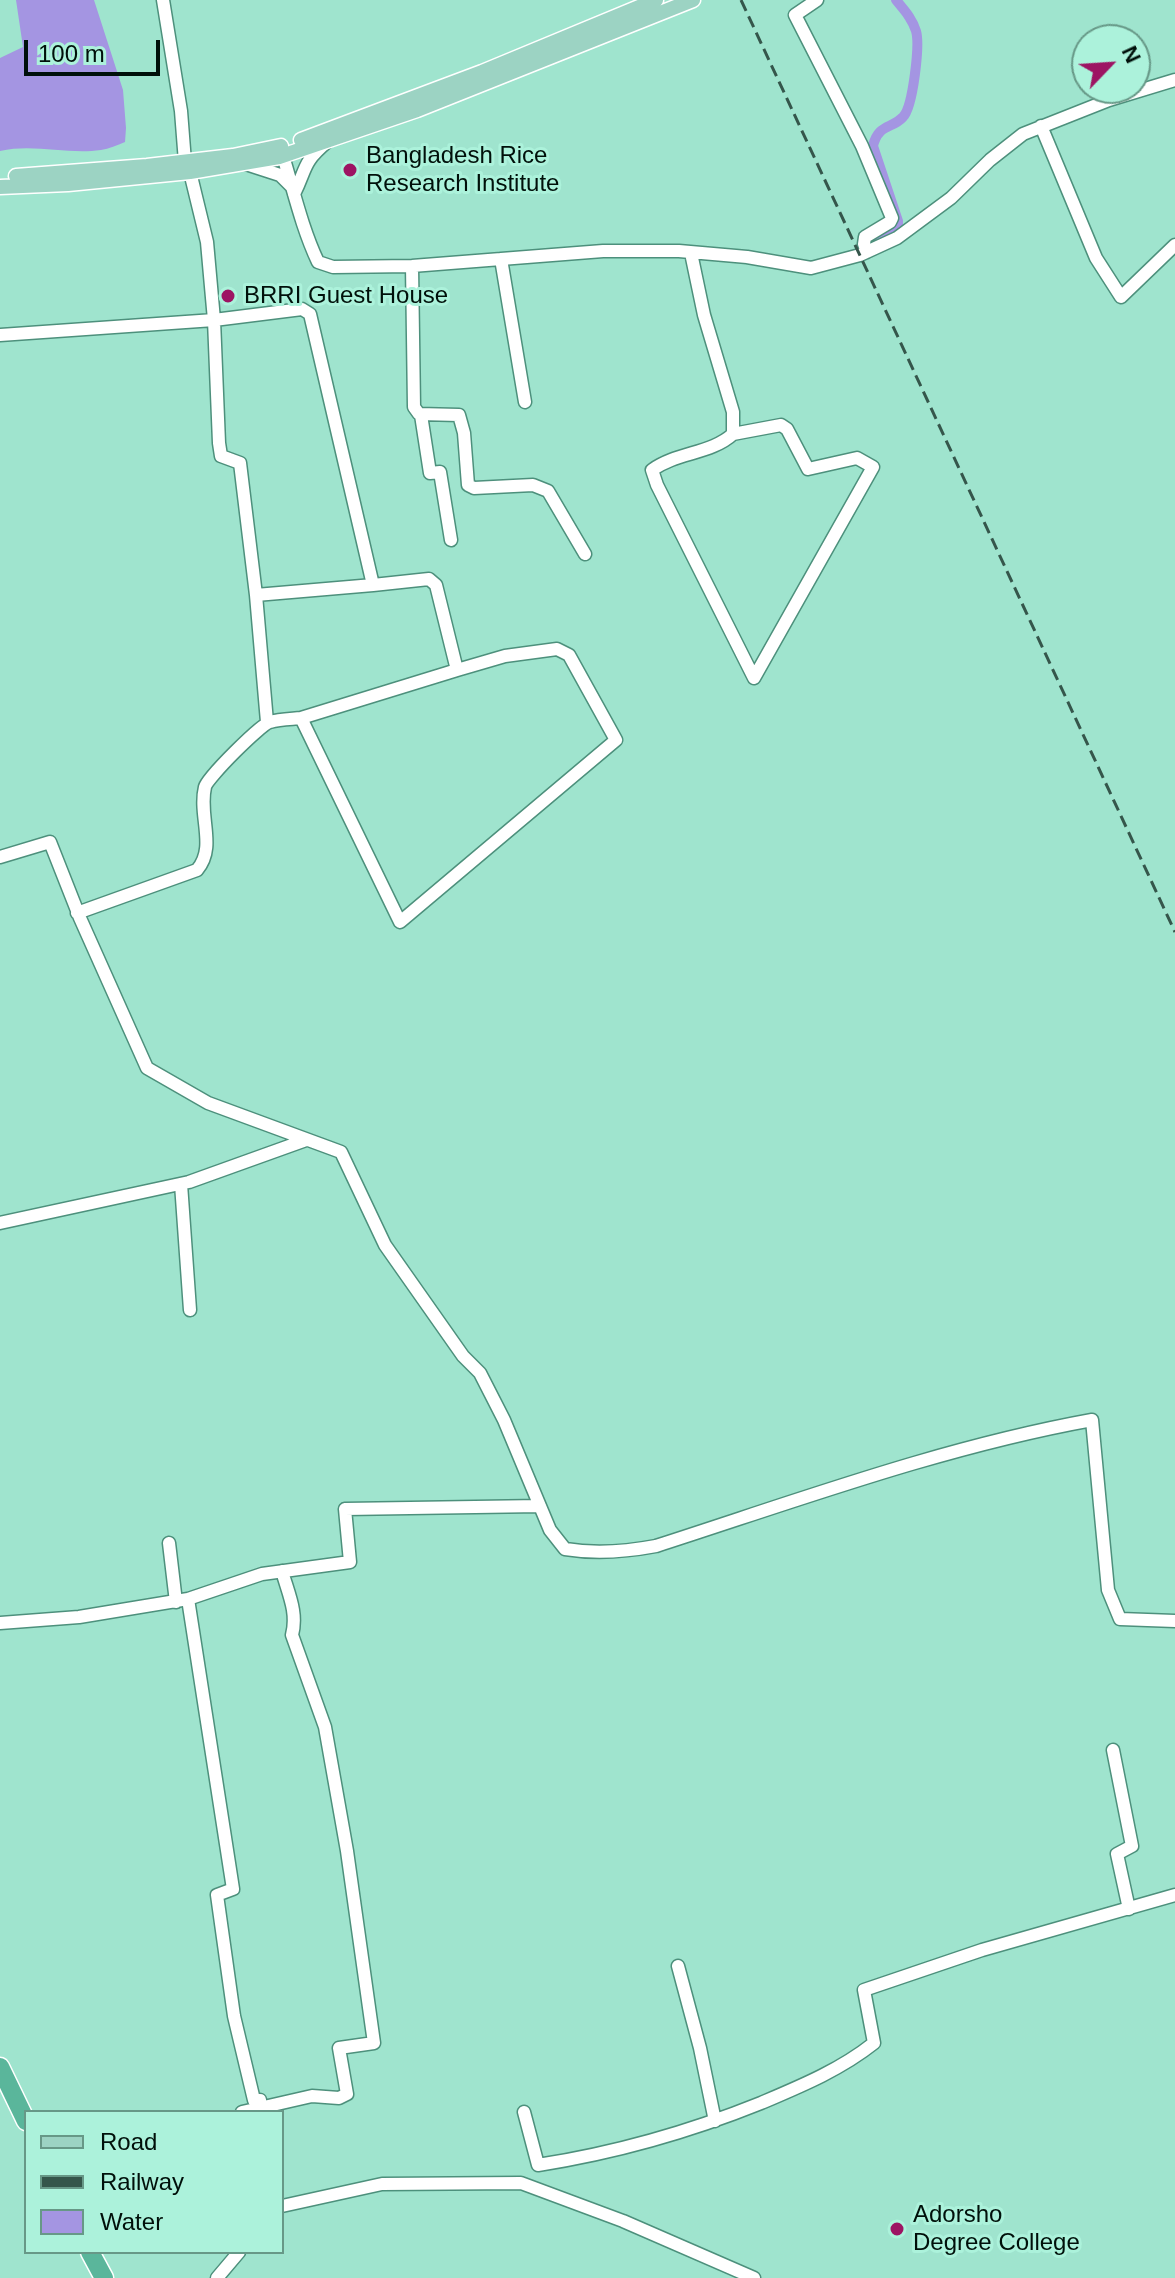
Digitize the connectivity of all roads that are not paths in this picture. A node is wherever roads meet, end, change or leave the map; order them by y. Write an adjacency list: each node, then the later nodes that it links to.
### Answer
1 (163, 0): 10 (street)
2 (656, 0): 10 (main road)
3 (693, 0): 7 (main road)
4 (817, 0): 15 (street)
5 (1175, 80): 6 (street)
6 (1041, 126): 14 (street); 15 (street)
7 (327, 142): 8 (main road); 13 (street)
8 (283, 156): 9 (main road); 13 (street)
9 (246, 164): 10 (main road); 13 (street)
10 (188, 167): 11 (main road); 12 (main road); 19 (street)
11 (0, 177)
12 (0, 187)
13 (293, 192): 18 (street)
14 (1175, 245)
15 (867, 252): 16 (street)
16 (691, 253): 17 (street); 23 (street)
17 (501, 259): 18 (street); 21 (street)
18 (412, 266): 22 (street)
19 (214, 320): 20 (street); 26 (street); 27 (street)
20 (0, 335)
21 (525, 402)
22 (421, 415): 24 (street); 25 (street)
23 (733, 434): 23 (street)
24 (451, 540)
25 (585, 554)
26 (373, 585): 27 (street); 28 (street)
27 (256, 595): 30 (street)
28 (457, 670): 29 (street); 29 (street)
29 (301, 718): 30 (street)
30 (267, 722): 32 (street)
31 (0, 857): 32 (street)
32 (77, 913): 33 (street)
33 (306, 1140): 34 (street); 37 (street)
34 (181, 1184): 35 (street); 36 (street)
35 (0, 1223)
36 (190, 1310)
37 (540, 1506): 39 (street); 41 (street)
38 (169, 1543): 40 (street)
39 (282, 1571): 40 (street); 49 (street)
40 (182, 1600): 42 (street); 48 (street)
41 (1175, 1621)
42 (0, 1623)
43 (1113, 1750): 45 (street)
44 (1175, 1895): 45 (street)
45 (1129, 1909): 52 (street)
46 (678, 1966): 52 (street)
47 (0, 2067): 51 (highway)
48 (262, 2110)
49 (265, 2110)
50 (524, 2112): 53 (street)
51 (24, 2117)
52 (715, 2121): 53 (street)
53 (538, 2165): 54 (street)
54 (526, 2184): 55 (street); 60 (street)
55 (284, 2206)
56 (91, 2254): 58 (highway)
57 (237, 2254): 59 (street)
58 (104, 2278)
59 (217, 2278)
60 (754, 2278)

